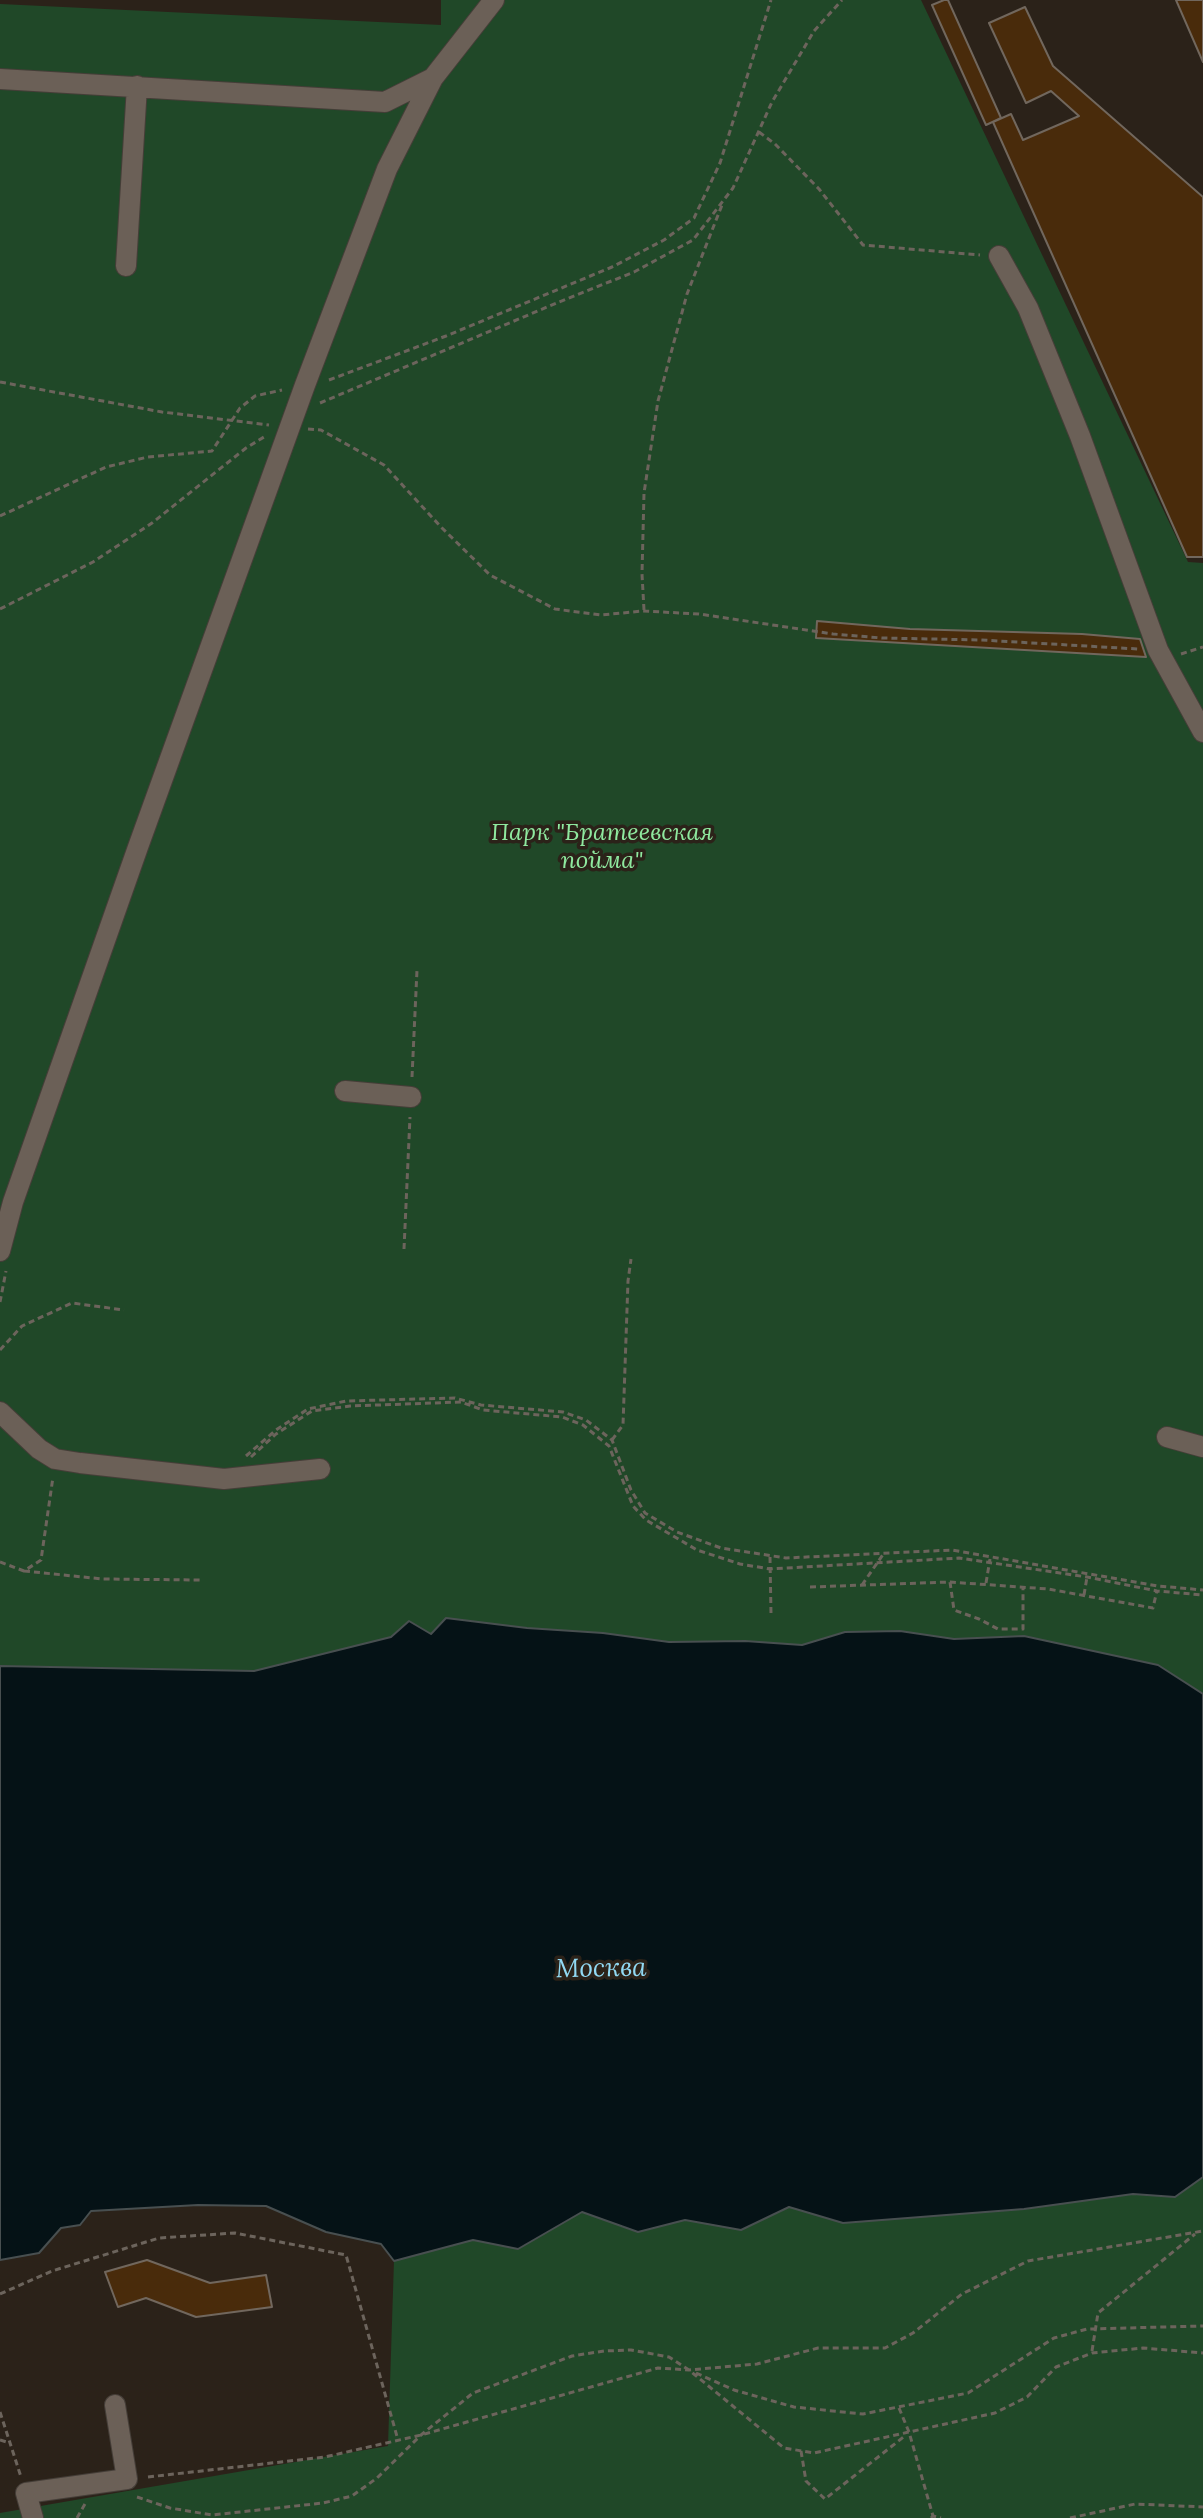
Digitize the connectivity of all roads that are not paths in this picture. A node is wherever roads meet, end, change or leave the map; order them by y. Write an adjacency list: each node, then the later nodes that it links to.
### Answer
1 (494, 0): 2 (lane)
2 (433, 78): 4 (lane); 10 (lane)
3 (0, 79): 4 (lane)
4 (137, 86): 6 (lane)
5 (999, 256): 7 (lane)
6 (126, 266)
7 (1203, 732)
8 (345, 1091): 9 (lane)
9 (411, 1097)
10 (0, 1251)
11 (0, 1412): 14 (lane)
12 (1167, 1437): 13 (lane)
13 (1203, 1447)
14 (320, 1469)
15 (115, 2405): 16 (lane)
16 (33, 2518)

